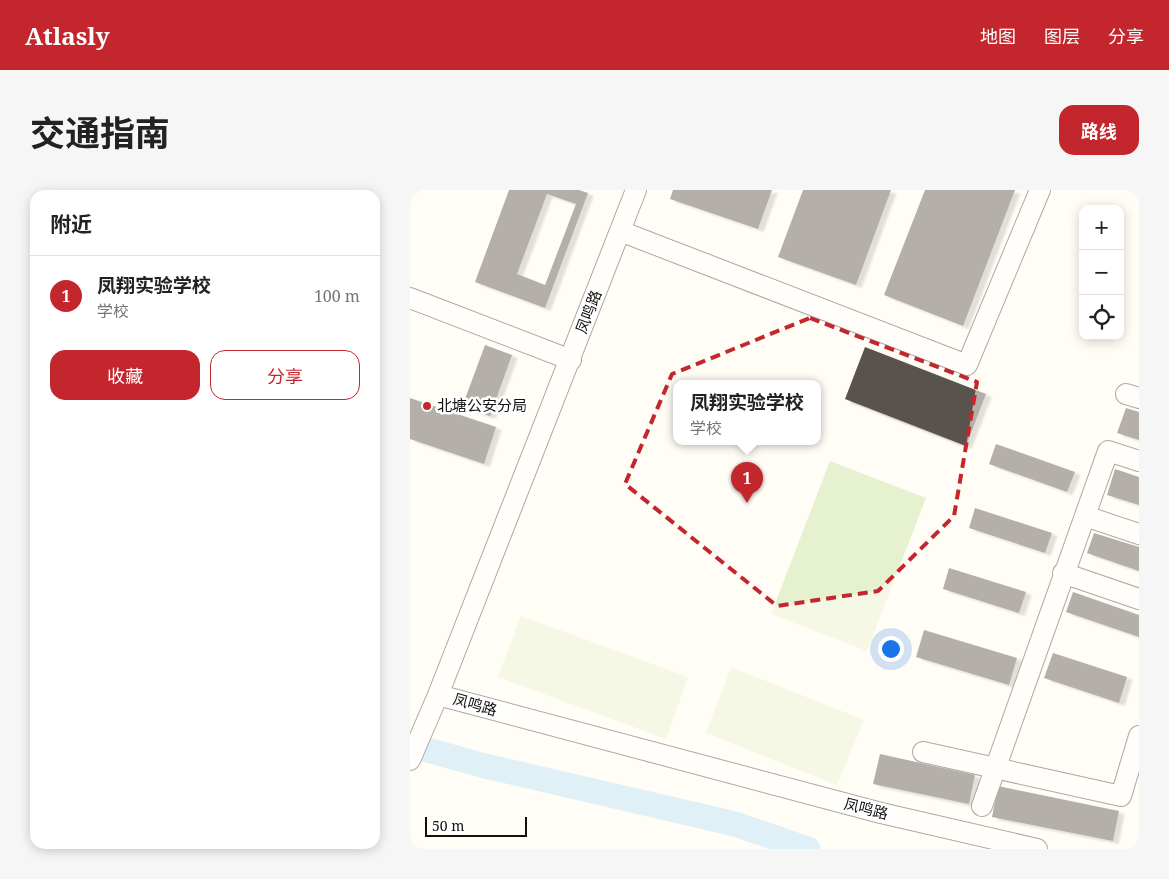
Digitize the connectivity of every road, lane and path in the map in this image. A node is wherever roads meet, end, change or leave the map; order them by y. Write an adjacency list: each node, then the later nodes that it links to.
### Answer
1 (636, 190): 3 (street, 凤鸣路)
2 (1040, 190): 3 (street)
3 (620, 231): 5 (street, 凤鸣路)
4 (410, 298): 5 (street)
5 (571, 360): 11 (street, 凤鸣路)
6 (1139, 461): 7 (street)
7 (1085, 516): 8 (street); 9 (street)
8 (1139, 534)
9 (1063, 573): 10 (street); 15 (street)
10 (1139, 599)
11 (438, 694): 14 (street); 17 (street, 凤鸣路)
12 (1139, 736): 15 (street)
13 (923, 752): 15 (street)
14 (410, 760)
15 (996, 770): 16 (street)
16 (982, 806)
17 (1037, 849)

